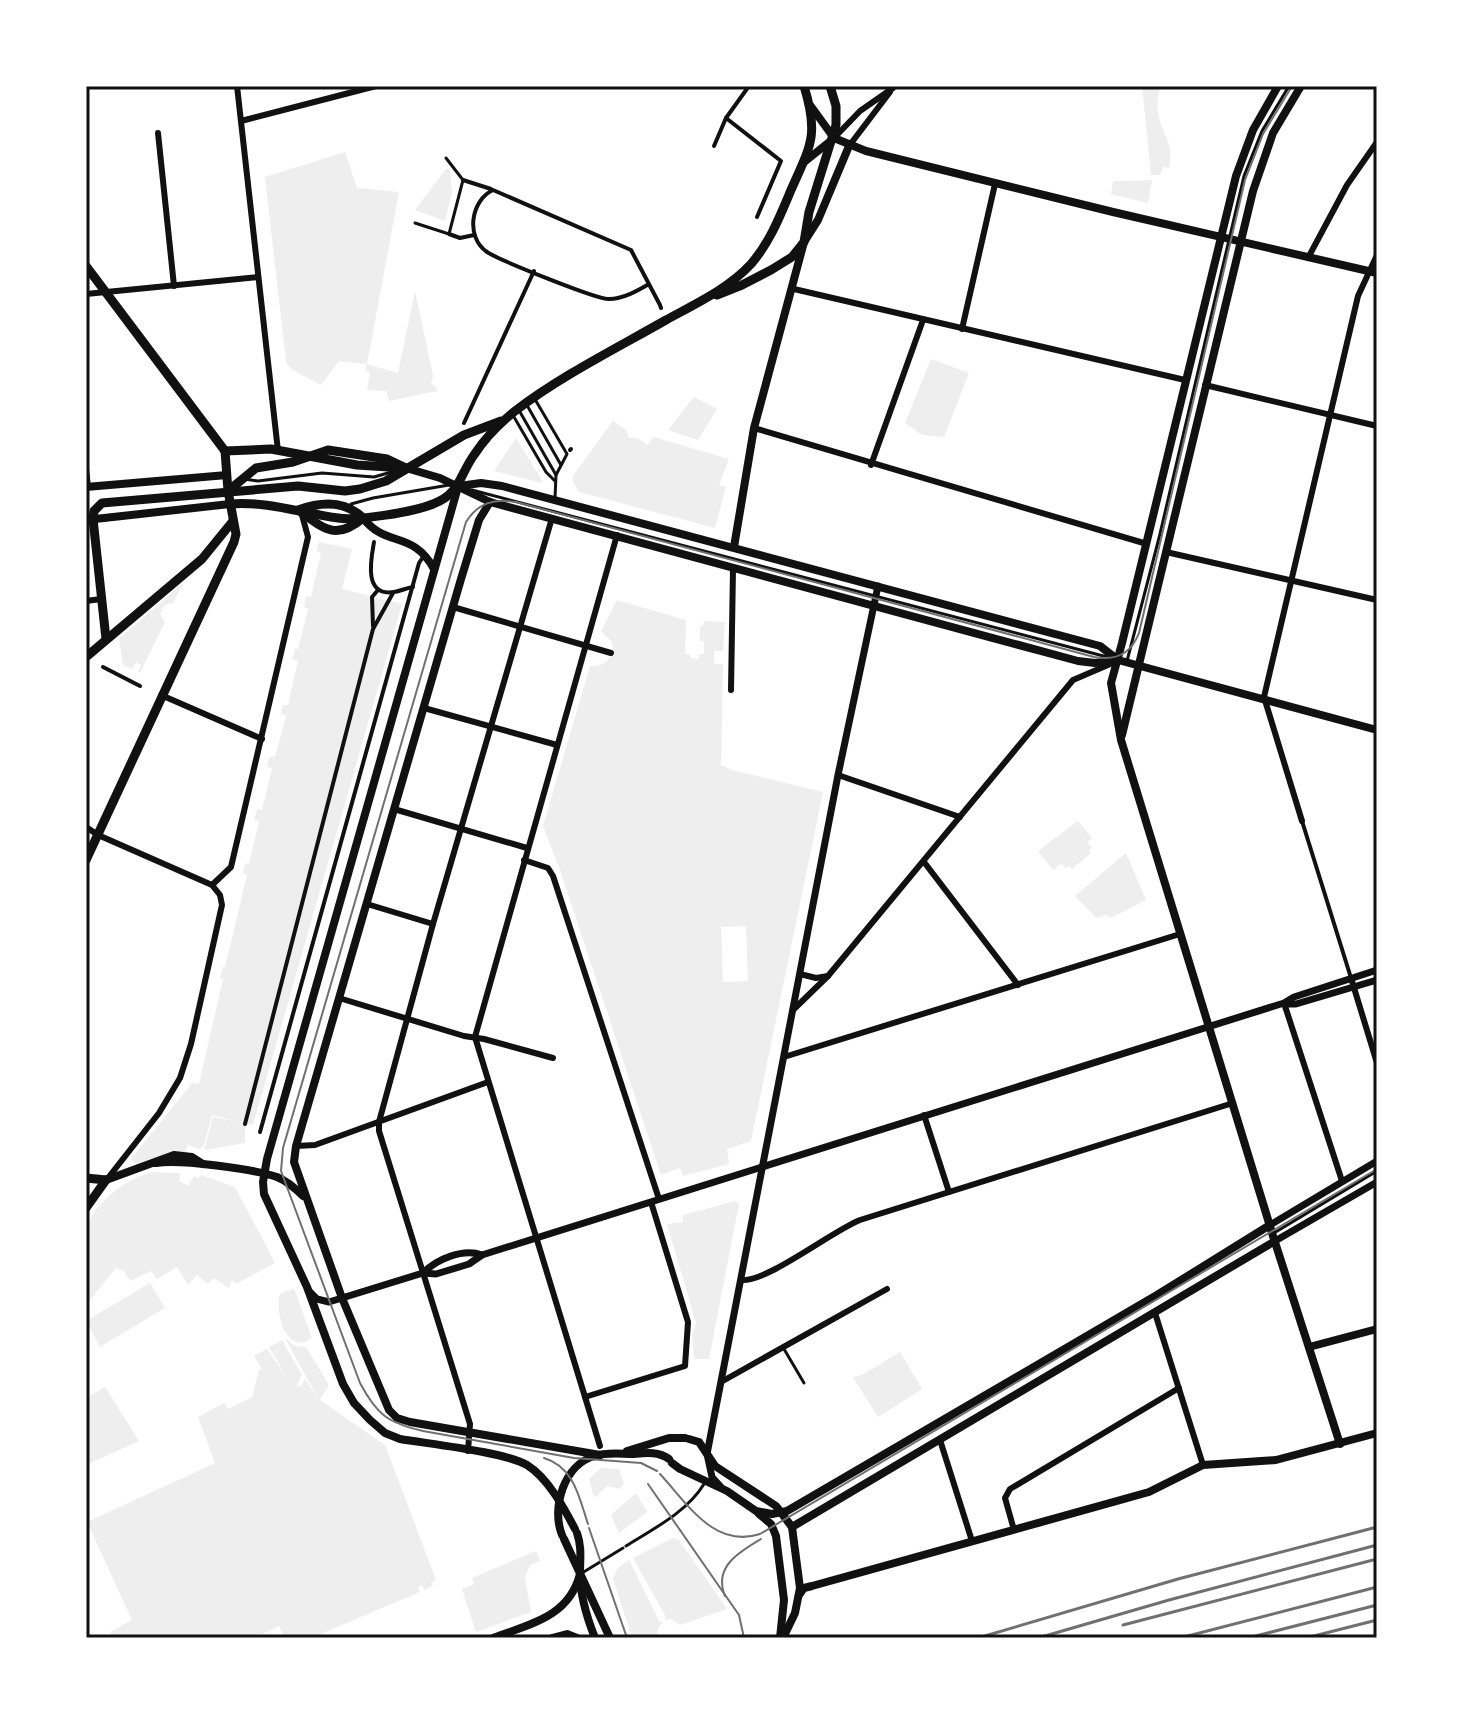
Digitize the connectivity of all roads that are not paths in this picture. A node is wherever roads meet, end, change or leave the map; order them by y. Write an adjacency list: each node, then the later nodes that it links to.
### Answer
1 (237, 86): 14 (street)
2 (376, 86): 14 (street)
3 (749, 86): 13 (street)
4 (804, 86): 12 (main road)
5 (830, 86): 16 (main road)
6 (1289, 86): 29 (lane)
7 (1301, 86): 31 (main road)
8 (1308, 86): 9 (street)
9 (1333, 86)
10 (893, 87): 16 (street); 19 (street)
11 (1274, 89): 29 (main road)
12 (809, 104): 16 (main road); 21 (main road)
13 (726, 118): 18 (street); 25 (street)
14 (241, 121): 37 (street)
15 (158, 133): 39 (street)
16 (834, 138): 19 (main road); 21 (main road); 30 (main road)
17 (1377, 142): 33 (street)
18 (714, 146)
19 (849, 146): 23 (main road); 30 (main road)
20 (446, 158): 22 (lane)
21 (802, 164): 43 (main road)
22 (463, 180): 24 (street); 27 (lane)
23 (995, 184): 29 (main road); 46 (street)
24 (493, 190): 28 (street); 38 (street)
25 (757, 217)
26 (415, 223): 27 (lane)
27 (449, 234): 28 (street)
28 (474, 235): 35 (street)
29 (1225, 238): 31 (main road); 47 (main road); 103 (lane)
30 (804, 242): 40 (main road); 43 (main road)
31 (1240, 242): 33 (main road); 48 (main road)
32 (1377, 255): 36 (street)
33 (1308, 258): 36 (main road)
34 (86, 266): 41 (main road)
35 (534, 271): 38 (street); 51 (street)
36 (1373, 272): 50 (street)
37 (258, 277): 39 (street); 55 (street)
38 (649, 284): 44 (street)
39 (174, 286): 41 (street)
40 (794, 289): 45 (street); 53 (main road)
41 (105, 292): 42 (street); 54 (main road)
42 (86, 294)
43 (706, 298): 49 (main road)
44 (661, 308)
45 (923, 320): 46 (street); 58 (street)
46 (962, 329): 47 (street)
47 (1185, 380): 79 (main road)
48 (1205, 385): 50 (street); 81 (main road)
49 (519, 409): 57 (lane); 57 (lane); 59 (main road); 62 (lane); 64 (lane); 65 (main road)
50 (1330, 415): 52 (street); 85 (street)
51 (464, 423)
52 (1377, 426)
53 (754, 428): 58 (street); 80 (main road)
54 (225, 451): 55 (main road); 61 (main road)
55 (278, 451): 56 (main road)
56 (311, 456): 59 (main road); 59 (main road); 63 (main road)
57 (561, 465): 62 (lane)
58 (871, 465): 79 (street)
59 (406, 468): 63 (lane); 65 (main road); 67 (main road)
60 (86, 469): 66 (street)
61 (227, 475): 63 (main road); 66 (main road); 67 (main road)
62 (556, 475): 64 (lane)
63 (241, 478): 67 (main road)
64 (555, 481): 69 (lane)
65 (459, 486): 68 (main road); 69 (main road); 71 (lane); 73 (main road); 83 (main road)
66 (87, 487)
67 (228, 491): 70 (main road); 75 (main road)
68 (493, 499): 74 (main road); 90 (lane); 95 (main road)
69 (555, 500): 80 (main road)
70 (230, 504): 72 (main road); 75 (main road); 76 (main road)
71 (343, 506): 72 (main road); 73 (main road)
72 (298, 510): 73 (main road); 73 (main road); 114 (street)
73 (363, 518): 83 (main road)
74 (552, 518): 77 (main road); 96 (street)
75 (90, 520): 91 (main road)
76 (233, 521): 98 (main road); 109 (main road)
77 (617, 535): 84 (main road); 99 (street)
78 (374, 542): 88 (street)
79 (1147, 544): 103 (main road)
80 (734, 547): 86 (main road)
81 (1166, 552): 85 (street); 104 (main road)
82 (423, 556): 87 (street)
83 (434, 569): 159 (main road)
84 (733, 569): 94 (main road); 108 (street)
85 (1292, 580): 92 (street); 110 (street)
86 (878, 586): 90 (street); 103 (main road)
87 (413, 587): 89 (street); 154 (street)
88 (378, 589): 89 (street); 97 (street)
89 (393, 593): 97 (street)
90 (875, 596): 94 (street); 103 (lane)
91 (101, 599): 93 (street); 98 (main road)
92 (1377, 600)
93 (86, 601)
94 (873, 606): 102 (main road); 117 (street)
95 (453, 607): 96 (street); 111 (main road)
96 (521, 626): 99 (street); 112 (street)
97 (373, 629): 153 (street)
98 (106, 639): 101 (main road)
99 (587, 645): 100 (street); 116 (street)
100 (611, 653)
101 (86, 657)
102 (1078, 661): 103 (main road); 106 (street)
103 (1122, 662): 104 (main road); 106 (street); 115 (main road)
104 (1139, 666): 110 (main road); 115 (main road)
105 (103, 667): 107 (street)
106 (1073, 680): 119 (street)
107 (140, 686)
108 (731, 690)
109 (161, 695): 114 (street); 124 (main road)
110 (1264, 700): 113 (main road); 120 (street)
111 (424, 708): 112 (street); 118 (main road)
112 (491, 727): 116 (street); 122 (street)
113 (1377, 730)
114 (262, 739): 129 (street)
115 (1121, 740): 132 (main road)
116 (557, 745): 125 (street)
117 (838, 775): 119 (street); 134 (street)
118 (394, 809): 122 (street); 130 (main road)
119 (960, 817): 128 (street)
120 (1302, 821): 136 (street)
121 (86, 827): 124 (street)
122 (461, 829): 125 (street); 131 (street)
123 (86, 834): 124 (street)
124 (98, 835): 126 (main road); 129 (street)
125 (527, 848): 127 (street)
126 (86, 860)
127 (524, 860): 145 (street); 166 (street)
128 (924, 862): 135 (street); 138 (street)
129 (212, 885): 161 (street)
130 (367, 904): 131 (street); 140 (main road)
131 (433, 924): 143 (street)
132 (1180, 934): 138 (street); 144 (main road)
133 (1377, 970): 136 (street)
134 (800, 974): 135 (street); 142 (street)
135 (828, 976): 142 (street)
136 (1351, 978): 139 (street); 141 (street)
137 (1377, 980): 139 (street)
138 (1018, 985): 146 (street)
139 (1354, 988): 141 (street); 148 (street)
140 (339, 998): 143 (street); 155 (main road)
141 (1284, 1003): 144 (street); 162 (street)
142 (793, 1010): 146 (street)
143 (407, 1019): 145 (street); 152 (street)
144 (1209, 1027): 150 (main road); 151 (street)
145 (475, 1037): 147 (street); 149 (street)
146 (784, 1057): 157 (street)
147 (553, 1058)
148 (1377, 1063)
149 (488, 1082): 152 (street); 169 (street)
150 (1233, 1103): 164 (street); 168 (main road)
151 (924, 1115): 157 (street); 164 (street)
152 (379, 1122): 155 (street); 170 (street)
153 (245, 1124)
154 (260, 1132)
155 (296, 1146): 165 (main road)
156 (1377, 1161): 162 (street)
157 (763, 1168): 166 (street); 171 (street)
158 (1377, 1171): 168 (lane)
159 (263, 1175): 161 (main road); 165 (main road); 172 (main road)
160 (86, 1178): 161 (main road)
161 (106, 1180): 167 (main road)
162 (1342, 1181): 168 (street)
163 (1377, 1182): 168 (street)
164 (949, 1192): 171 (street)
165 (306, 1199): 174 (main road)
166 (655, 1201): 169 (street); 182 (street)
167 (86, 1208)
168 (1272, 1233): 175 (main road); 177 (main road); 195 (main road)
169 (536, 1238): 170 (street); 182 (street)
170 (423, 1273): 174 (street); 183 (street)
171 (741, 1280): 179 (street)
172 (307, 1287): 174 (street); 187 (main road)
173 (887, 1289): 178 (street)
174 (342, 1298): 183 (main road)
175 (1155, 1313): 181 (street); 185 (main road)
176 (1377, 1329): 177 (main road)
177 (1309, 1347): 186 (main road)
178 (784, 1349): 179 (street); 180 (lane)
179 (721, 1382): 190 (street)
180 (804, 1383)
181 (1179, 1388): 191 (street); 198 (street)
182 (585, 1397): 188 (street)
183 (471, 1433): 187 (street); 188 (main road)
184 (1377, 1433): 186 (main road)
185 (940, 1440): 197 (main road); 199 (street)
186 (1340, 1444): 191 (main road)
187 (468, 1451): 194 (main road)
188 (600, 1451): 189 (main road); 194 (main road)
189 (618, 1454): 190 (main road); 192 (main road)
190 (707, 1454): 193 (street); 195 (main road)
191 (1203, 1465): 198 (main road)
192 (706, 1481): 193 (main road); 200 (lane)
193 (723, 1488): 196 (main road)
194 (559, 1502): 200 (main road); 200 (main road)
195 (783, 1509): 196 (main road); 197 (main road)
196 (754, 1510): 208 (main road)
197 (792, 1527): 201 (main road)
198 (1014, 1530): 199 (main road)
199 (972, 1541): 201 (main road)
200 (580, 1574): 202 (main road); 206 (main road); 207 (main road)
201 (799, 1595): 208 (main road)
202 (515, 1634): 203 (main road)
203 (493, 1638)
204 (552, 1638): 205 (main road)
205 (577, 1638)
206 (595, 1638)
207 (610, 1638)
208 (781, 1638)

